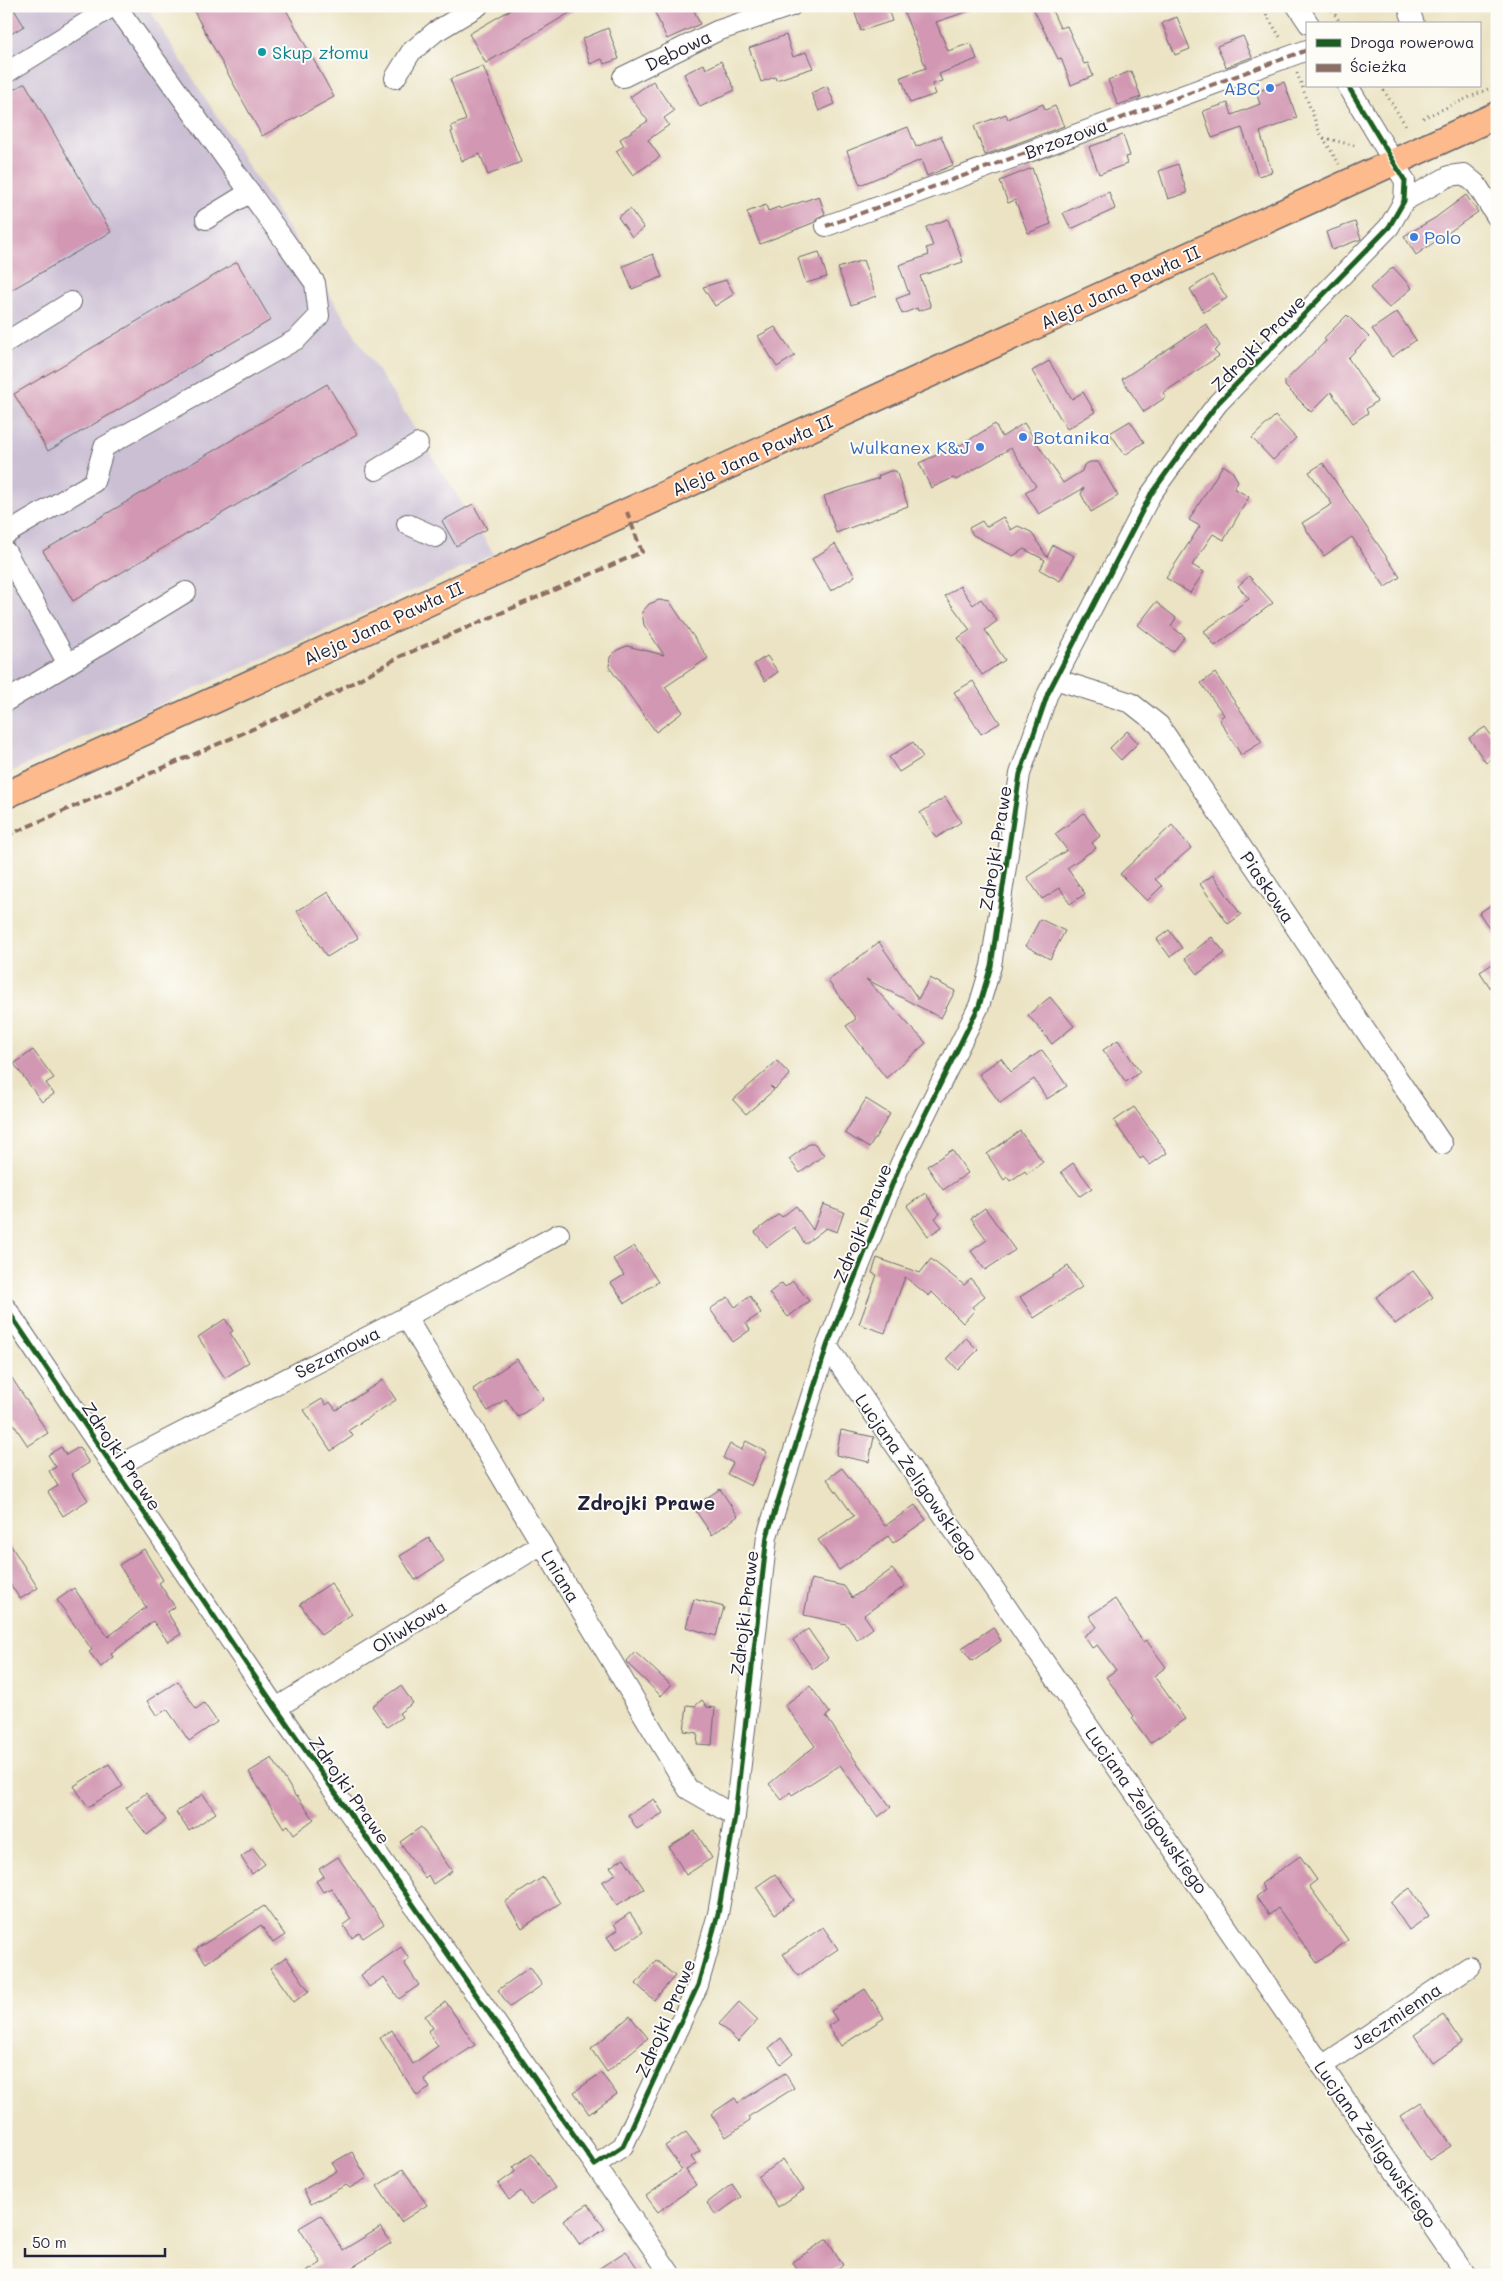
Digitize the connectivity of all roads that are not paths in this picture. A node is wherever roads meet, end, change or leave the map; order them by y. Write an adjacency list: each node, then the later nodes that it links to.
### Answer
1 (114, 6): 9 (street); 15 (street)
2 (478, 6): 11 (street)
3 (791, 6): 10 (street, Dębowa)
4 (1298, 6): 6 (street)
5 (1408, 6): 7 (street)
6 (1308, 22)
7 (1413, 22)
8 (1299, 53): 19 (street, Brzozowa)
9 (6, 73)
10 (623, 77)
11 (395, 78)
12 (1349, 88): 14 (street)
13 (1497, 115): 14 (main road, Aleja Jana Pawła II)
14 (1392, 162): 16 (street); 32 (main road, Aleja Jana Pawła II)
15 (250, 192): 18 (street); 25 (street)
16 (1404, 201): 17 (street); 30 (street, Zdrojki Prawe)
17 (1497, 217)
18 (206, 219)
19 (826, 226)
20 (71, 302): 21 (street)
21 (6, 342)
22 (418, 444): 23 (street)
23 (376, 470)
24 (407, 524): 26 (street)
25 (6, 534)
26 (436, 537)
27 (6, 552): 29 (street)
28 (186, 592): 29 (street)
29 (68, 664): 31 (street)
30 (1055, 679): 33 (street, Piaskowa); 37 (street, Zdrojki Prawe)
31 (6, 701)
32 (6, 795)
33 (1442, 1144)
34 (559, 1234): 36 (street, Sezamowa)
35 (6, 1308): 38 (street, Zdrojki Prawe)
36 (406, 1317): 38 (street, Sezamowa); 39 (street, Lniana)
37 (827, 1346): 41 (street, Zdrojki Prawe); 43 (street, Lucjana Żeligowskiego)
38 (113, 1468): 40 (street, Zdrojki Prawe)
39 (542, 1544): 40 (street, Oliwkowa); 41 (street, Lniana)
40 (276, 1708): 44 (street, Zdrojki Prawe)
41 (735, 1816): 44 (street, Zdrojki Prawe)
42 (1470, 1967): 43 (street, Jęczmienna)
43 (1322, 2066): 46 (street, Lucjana Żeligowskiego)
44 (595, 2164): 45 (street)
45 (671, 2275)
46 (1466, 2275)

